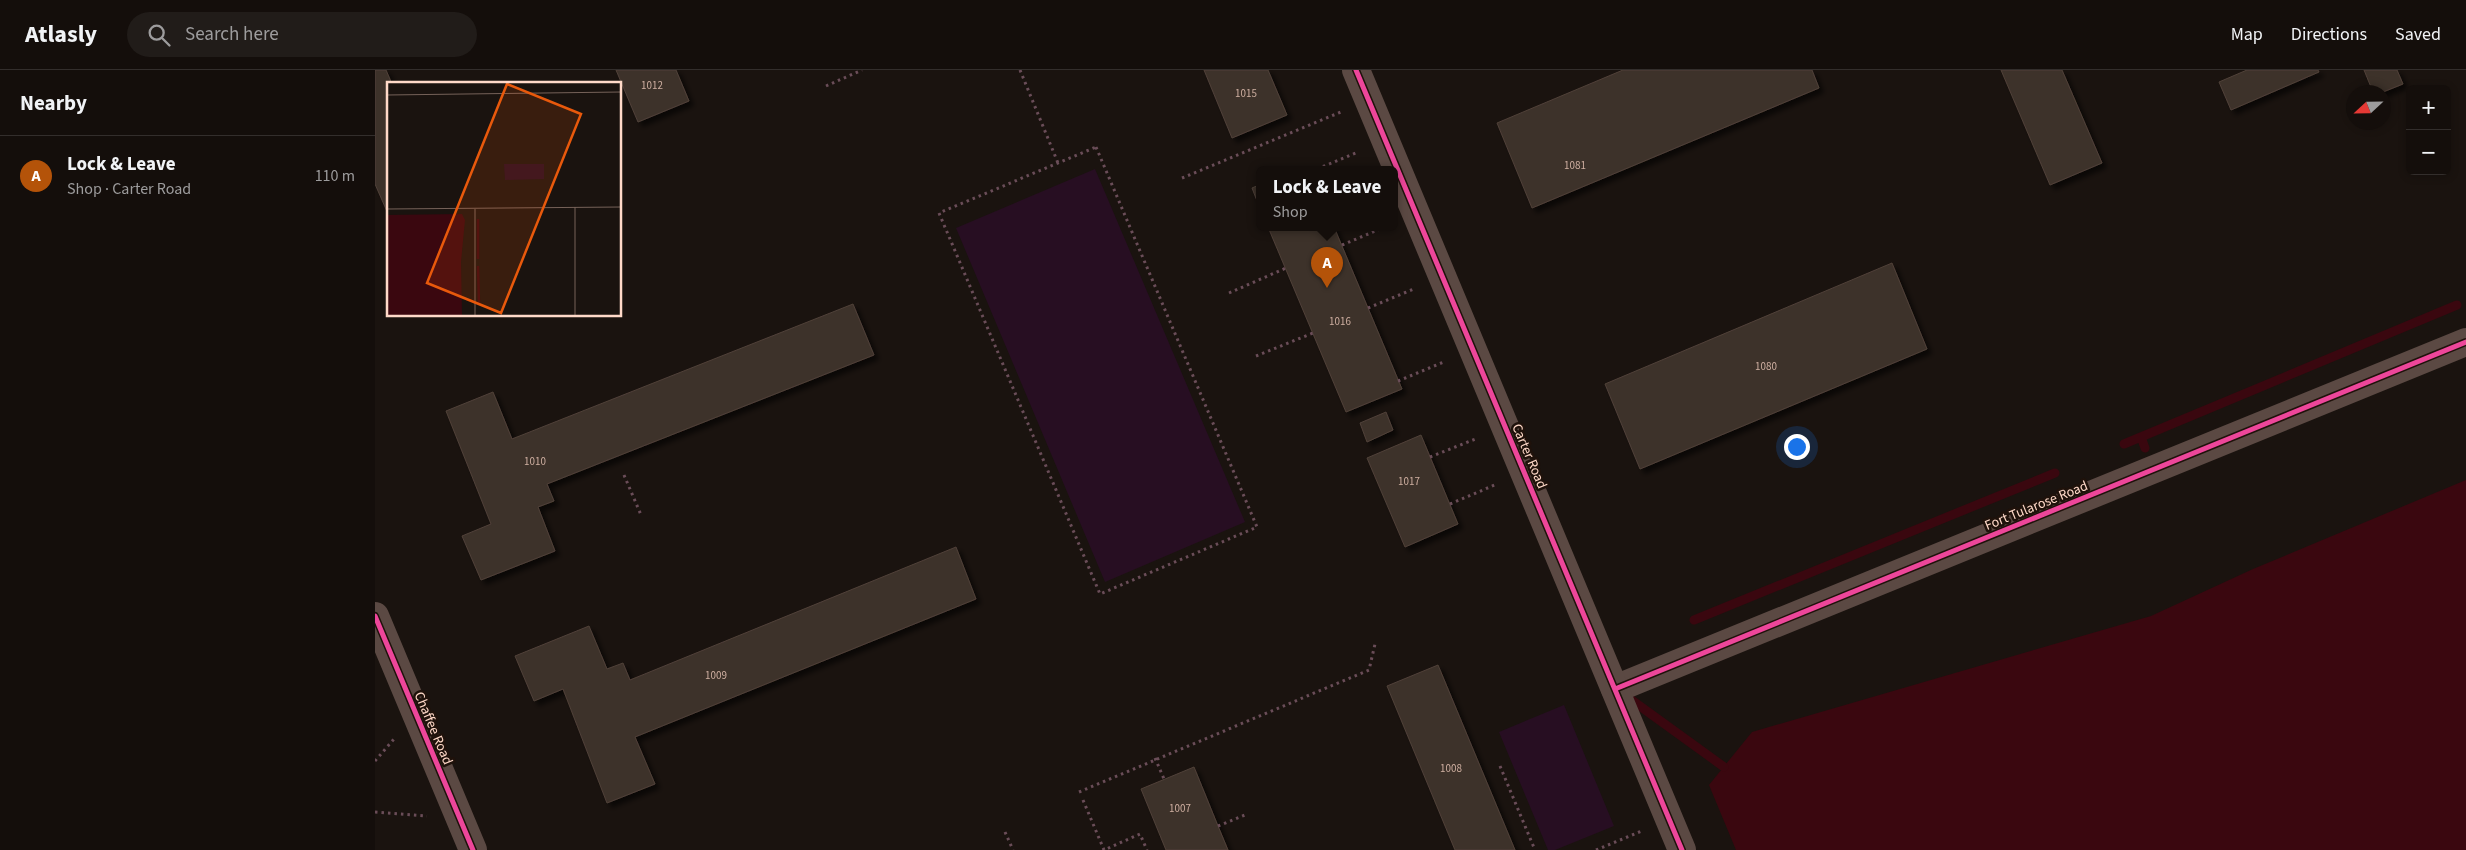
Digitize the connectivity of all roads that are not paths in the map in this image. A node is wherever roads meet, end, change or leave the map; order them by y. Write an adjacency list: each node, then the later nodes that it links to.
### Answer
1 (1356, 70): 2 (street, Carter Road)
2 (1397, 166)
3 (1398, 169): 6 (street, Carter Road)
4 (2466, 342): 6 (street, Fort Tularose Road)
5 (375, 616): 7 (street, Chaffee Road)
6 (1615, 689): 8 (street, Carter Road)
7 (473, 850)
8 (1683, 850)

